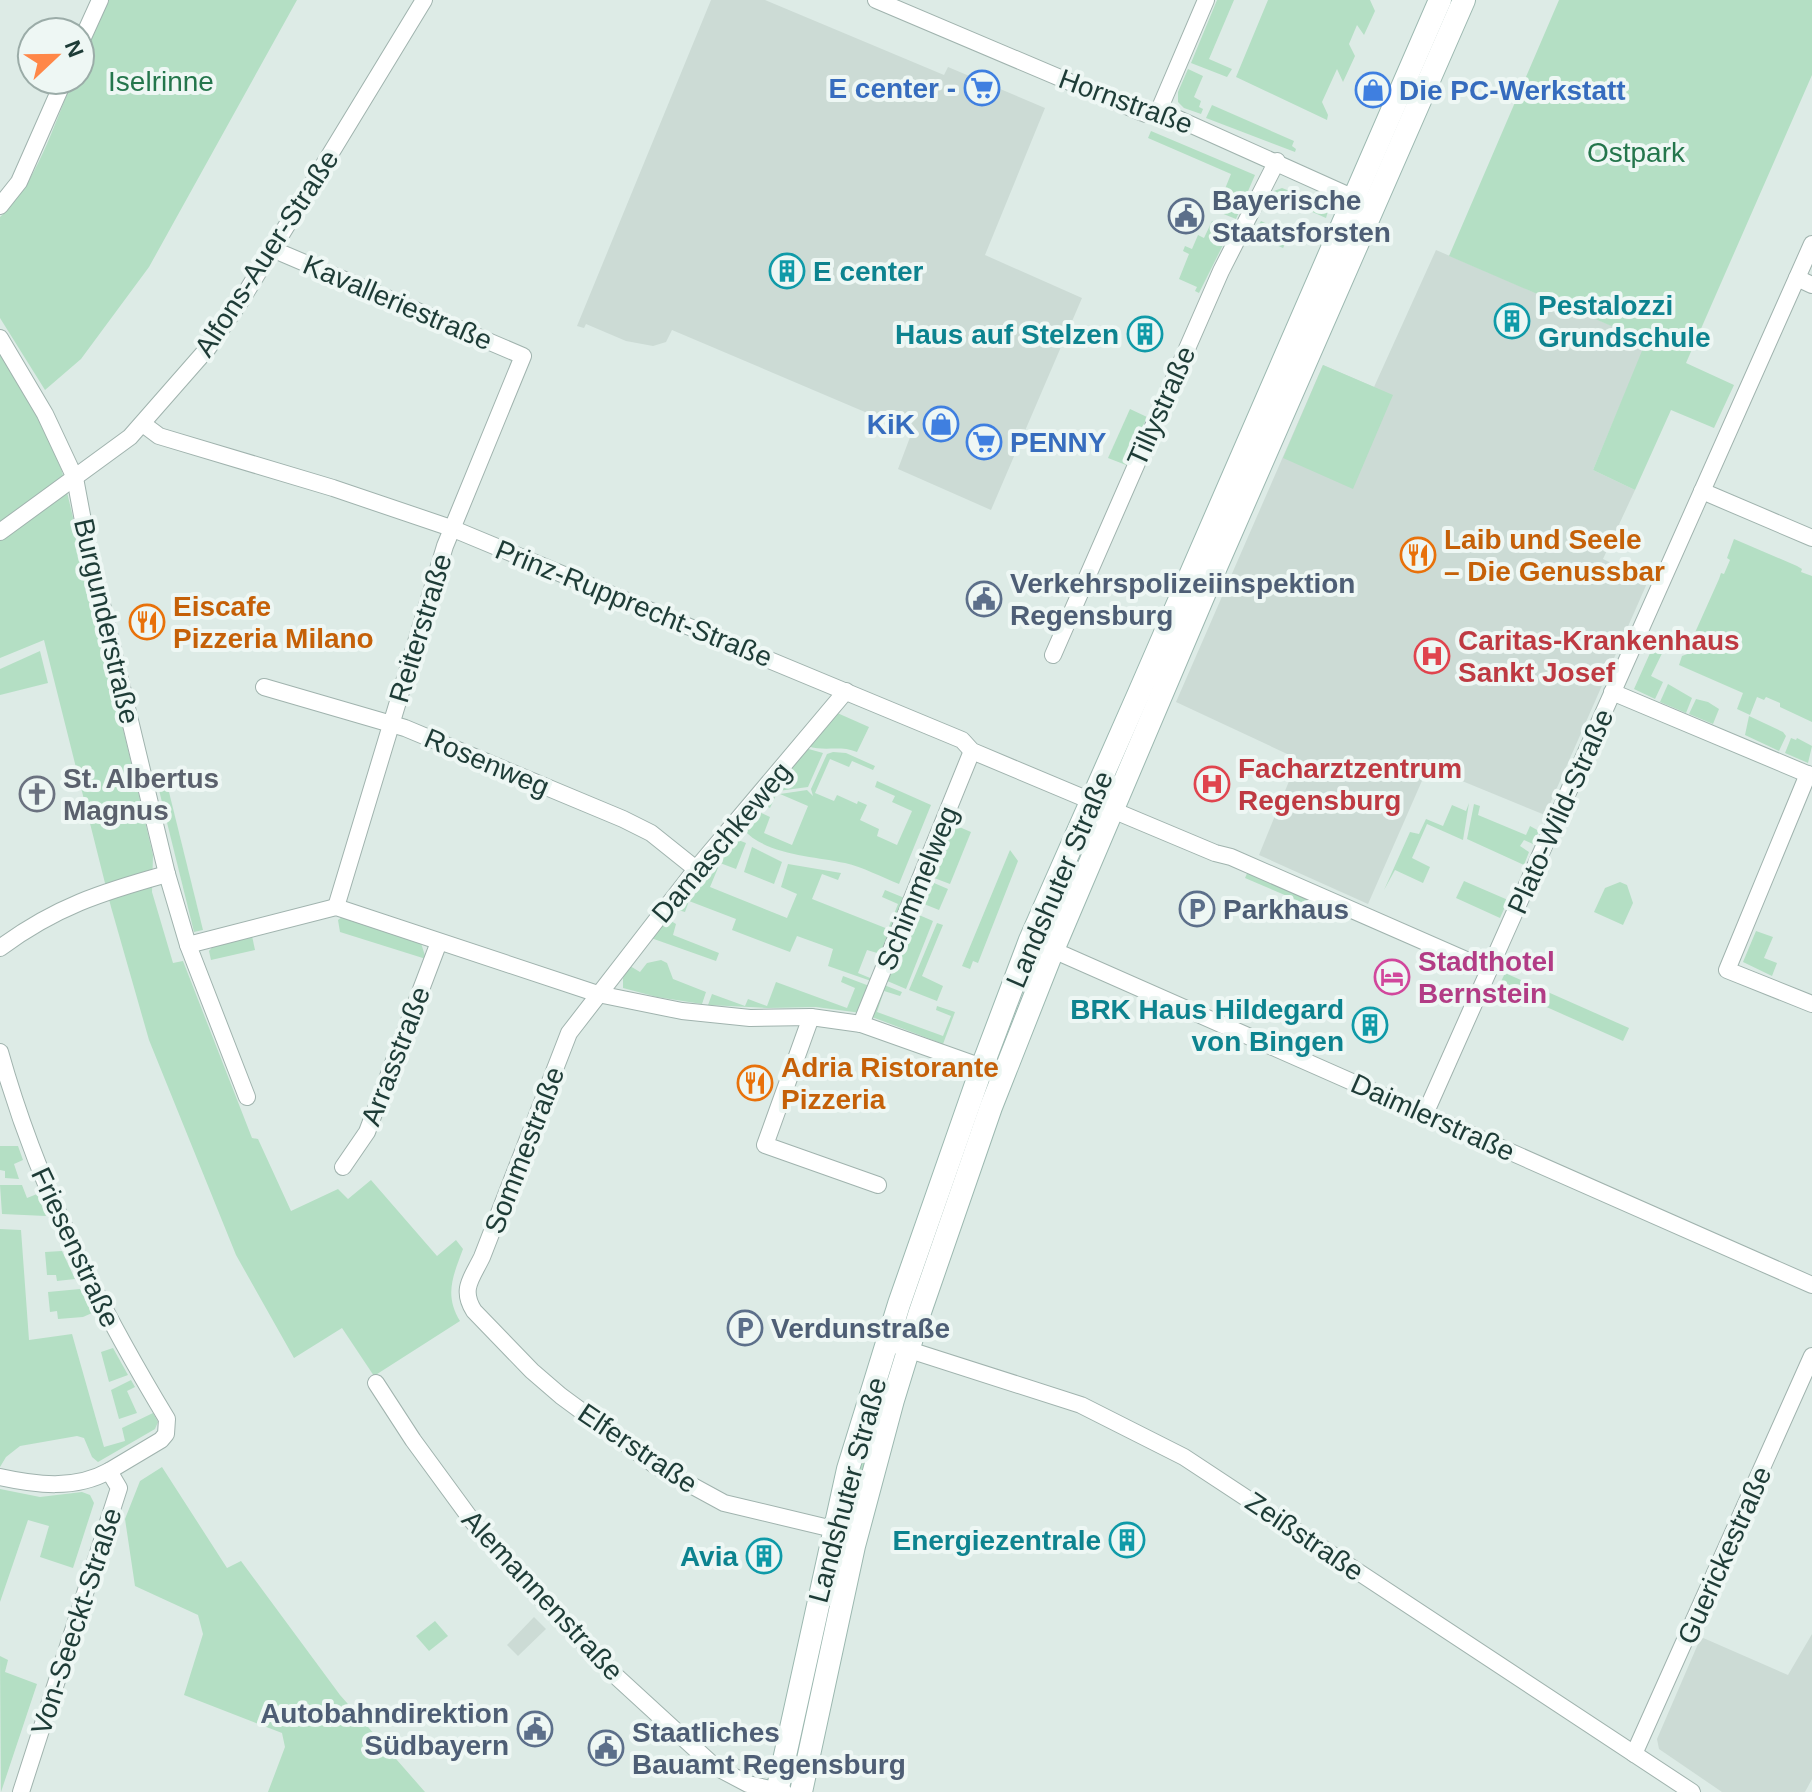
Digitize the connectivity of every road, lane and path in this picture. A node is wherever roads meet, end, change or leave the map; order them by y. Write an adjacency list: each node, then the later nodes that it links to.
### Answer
1 (424, 0): 12 (street, Alfons-Auer-Straße)
2 (876, 0): 7 (street, Hornstraße)
3 (1206, 0): 7 (street)
4 (1440, 0): 9 (main road, Landshuter Straße)
5 (1464, 0): 9 (main road, Landshuter Straße)
6 (57, 96): 10 (street)
7 (1159, 110): 8 (street, Hornstraße)
8 (1277, 161): 9 (street, Hornstraße); 22 (street, Tillystraße)
9 (1364, 203): 29 (main road, Landshuter Straße); 30 (main road, Landshuter Straße)
10 (0, 206)
11 (1812, 244): 13 (street, Plato-Wild-Straße)
12 (272, 249): 15 (street, Kavalleriestraße); 16 (street, Alfons-Auer-Straße)
13 (1804, 282): 18 (street, Plato-Wild-Straße)
14 (0, 338): 17 (street, Burgunderstraße)
15 (523, 356): 19 (street, Reiterstraße)
16 (143, 424): 17 (street, Alfons-Auer-Straße); 19 (street, Prinz-Rupprecht-Straße)
17 (75, 478): 20 (street, Alfons-Auer-Straße); 32 (street, Burgunderstraße)
18 (1702, 491): 21 (street); 25 (street, Plato-Wild-Straße)
19 (451, 528): 24 (street, Prinz-Rupprecht-Straße); 26 (street, Reiterstraße)
20 (0, 532)
21 (1812, 538)
22 (1053, 655)
23 (264, 687): 26 (street, Rosenweg)
24 (846, 691): 27 (street, Prinz-Rupprecht-Straße); 31 (street, Damaschkeweg)
25 (1612, 692): 28 (street); 38 (street, Plato-Wild-Straße)
26 (391, 724): 31 (street, Rosenweg); 33 (street, Reiterstraße)
27 (972, 751): 29 (street, Prinz-Rupprecht-Straße); 42 (street, Schimmelweg)
28 (1810, 775): 40 (street)
29 (1092, 801): 30 (street, Prinz-Rupprecht-Straße); 44 (main road, Landshuter Straße)
30 (1114, 810): 37 (main road, Landshuter Straße); 38 (street, Prinz-Rupprecht-Straße)
31 (696, 869): 39 (street, Damaschkeweg)
32 (167, 874): 35 (street, Burgunderstraße); 36 (street)
33 (336, 907): 34 (street); 35 (street)
34 (439, 942): 39 (street); 47 (street, Arrasstraße)
35 (188, 945): 45 (street, Burgunderstraße)
36 (0, 948)
37 (1053, 950): 46 (street, Daimlerstraße); 51 (main road, Landshuter Straße)
38 (1489, 970): 46 (street, Plato-Wild-Straße)
39 (598, 994): 41 (street); 50 (street, Sommestraße)
40 (1812, 1004)
41 (811, 1017): 42 (street); 48 (street)
42 (861, 1024): 44 (street)
43 (0, 1052): 54 (street, Friesenstraße)
44 (982, 1067): 51 (main road, Landshuter Straße)
45 (247, 1097)
46 (1425, 1114): 49 (street, Daimlerstraße)
47 (343, 1167)
48 (878, 1185)
49 (1812, 1285)
50 (474, 1311): 57 (street, Elferstraße)
51 (898, 1346): 57 (main road, Landshuter Straße); 58 (street, Zeißstraße); 61 (main road, Landshuter Straße)
52 (1812, 1356): 58 (street, Guerickestraße)
53 (376, 1383): 60 (street, Alemannenstraße)
54 (166, 1434): 55 (street, Von-Seeckt-Straße)
55 (109, 1471): 56 (street); 59 (street, Von-Seeckt-Straße)
56 (0, 1477)
57 (833, 1529): 60 (main road, Landshuter Straße)
58 (1634, 1754): 62 (street, Zeißstraße)
59 (21, 1792)
60 (779, 1792)
61 (801, 1792)
62 (1692, 1792)

